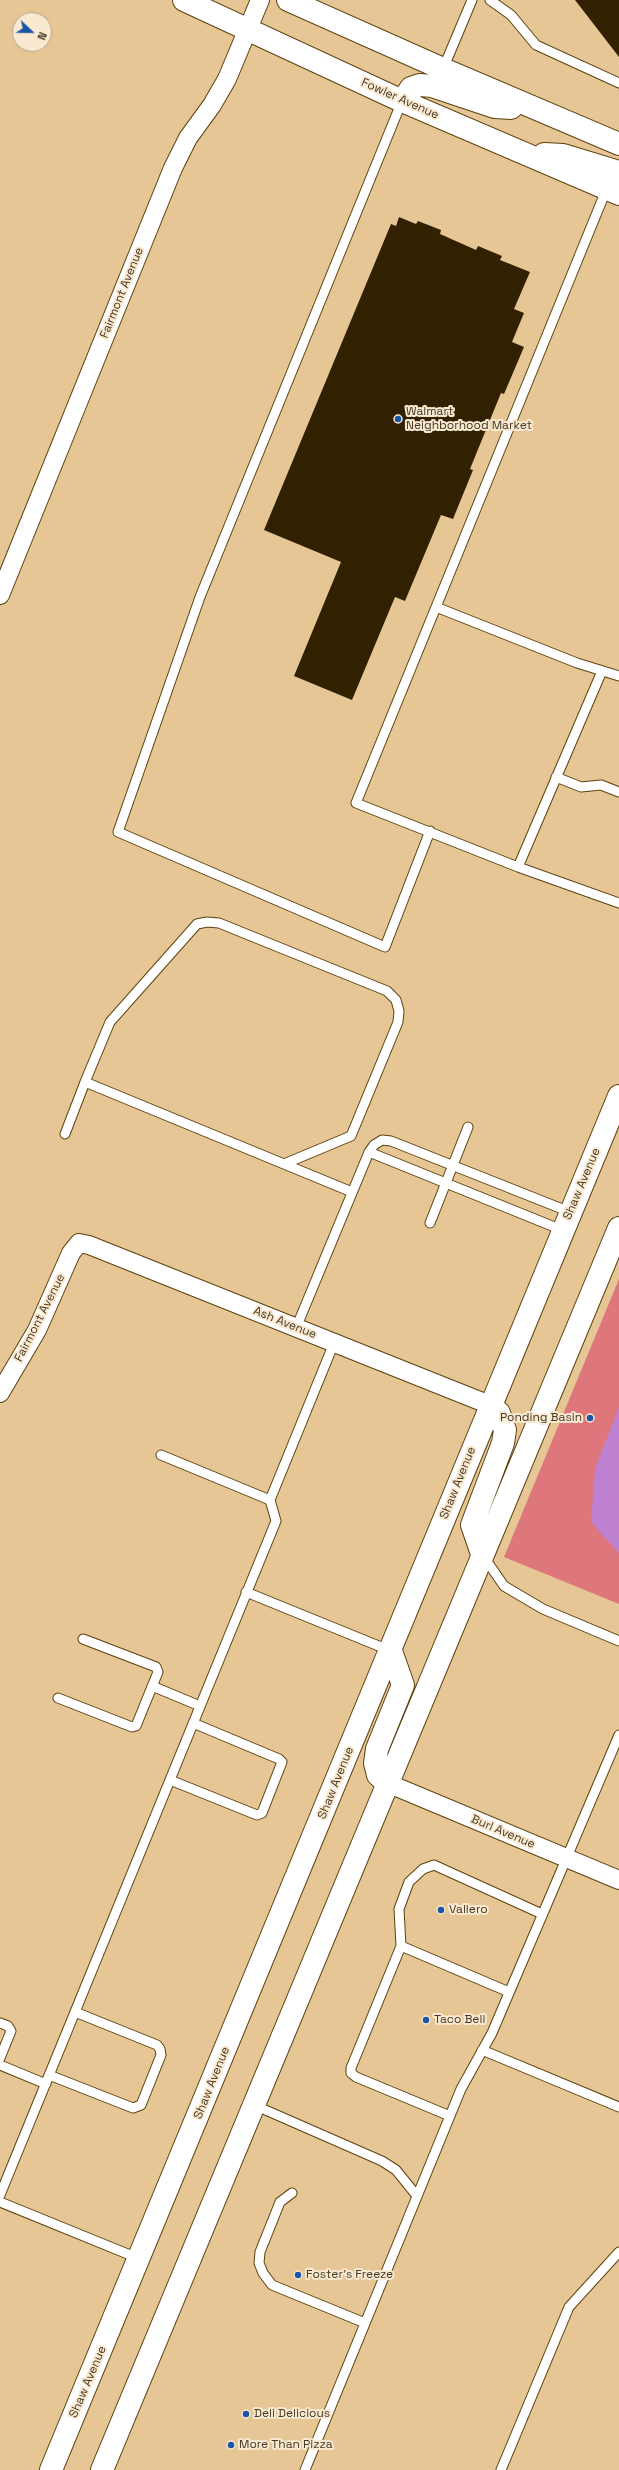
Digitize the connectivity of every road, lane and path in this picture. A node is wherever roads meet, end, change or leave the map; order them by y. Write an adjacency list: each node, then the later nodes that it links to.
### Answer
1 (184, 0): 6 (main road, Fowler Avenue)
2 (260, 0): 6 (street, Fairmont Avenue)
3 (288, 0): 7 (main road)
4 (472, 0): 7 (lane)
5 (490, 0): 8 (lane)
6 (249, 29): 9 (main road, Fowler Avenue); 13 (street, Fairmont Avenue)
7 (443, 70): 10 (main road)
8 (619, 83)
9 (402, 101): 10 (main road); 12 (main road, Fowler Avenue); 19 (lane)
10 (540, 111): 11 (main road)
11 (619, 144)
12 (615, 185): 14 (lane)
13 (0, 595)
14 (436, 607): 15 (lane); 19 (lane)
15 (602, 671): 16 (lane); 17 (lane)
16 (619, 676)
17 (556, 777): 18 (lane); 20 (lane)
18 (619, 792)
19 (430, 831): 20 (lane)
20 (518, 867): 21 (lane)
21 (619, 903)
22 (85, 1082): 25 (lane); 27 (lane); 27 (lane)
23 (619, 1096): 31 (main road, Shaw Avenue)
24 (468, 1127): 28 (lane)
25 (65, 1134)
26 (369, 1152): 28 (lane); 29 (lane); 30 (lane)
27 (284, 1164): 30 (lane)
28 (453, 1166): 29 (lane); 31 (lane)
29 (446, 1183): 31 (lane); 32 (lane)
30 (352, 1192): 35 (lane)
31 (566, 1221): 38 (main road, Shaw Avenue)
32 (430, 1223)
33 (619, 1228): 41 (main road)
34 (79, 1243): 35 (street, Ash Avenue); 37 (street, Fairmont Avenue)
35 (296, 1328): 36 (street, Ash Avenue)
36 (334, 1343): 38 (street, Ash Avenue); 40 (lane)
37 (0, 1393)
38 (490, 1405): 41 (main road); 45 (main road, Shaw Avenue)
39 (162, 1455): 40 (lane)
40 (270, 1500): 42 (lane)
41 (482, 1554): 44 (lane); 52 (main road)
42 (246, 1592): 45 (lane); 48 (lane)
43 (84, 1639): 46 (lane)
44 (619, 1641)
45 (390, 1651): 52 (main road); 72 (main road, Shaw Avenue)
46 (152, 1686): 47 (lane); 48 (lane)
47 (58, 1698)
48 (200, 1706): 49 (lane)
49 (193, 1724): 51 (lane); 51 (lane)
50 (619, 1735): 53 (lane)
51 (170, 1780): 58 (lane)
52 (387, 1783): 53 (street, Burl Avenue); 64 (main road)
53 (566, 1858): 54 (street, Burl Avenue); 55 (lane)
54 (619, 1880)
55 (542, 1914): 56 (lane); 57 (lane)
56 (401, 1946): 57 (lane); 66 (lane)
57 (510, 1992): 60 (lane)
58 (75, 2012): 63 (lane); 63 (lane)
59 (0, 2023): 61 (lane)
60 (482, 2050): 65 (lane); 66 (lane)
61 (0, 2058)
62 (0, 2065): 63 (lane)
63 (47, 2079): 68 (lane)
64 (254, 2104): 69 (lane); 75 (main road)
65 (619, 2107)
66 (450, 2116): 69 (lane)
67 (292, 2193): 73 (lane)
68 (0, 2195)
69 (417, 2196): 73 (lane)
70 (0, 2202): 72 (lane)
71 (619, 2252): 77 (lane)
72 (140, 2259): 74 (main road, Shaw Avenue)
73 (365, 2323): 76 (lane)
74 (51, 2470)
75 (102, 2470)
76 (305, 2470)
77 (501, 2470)

